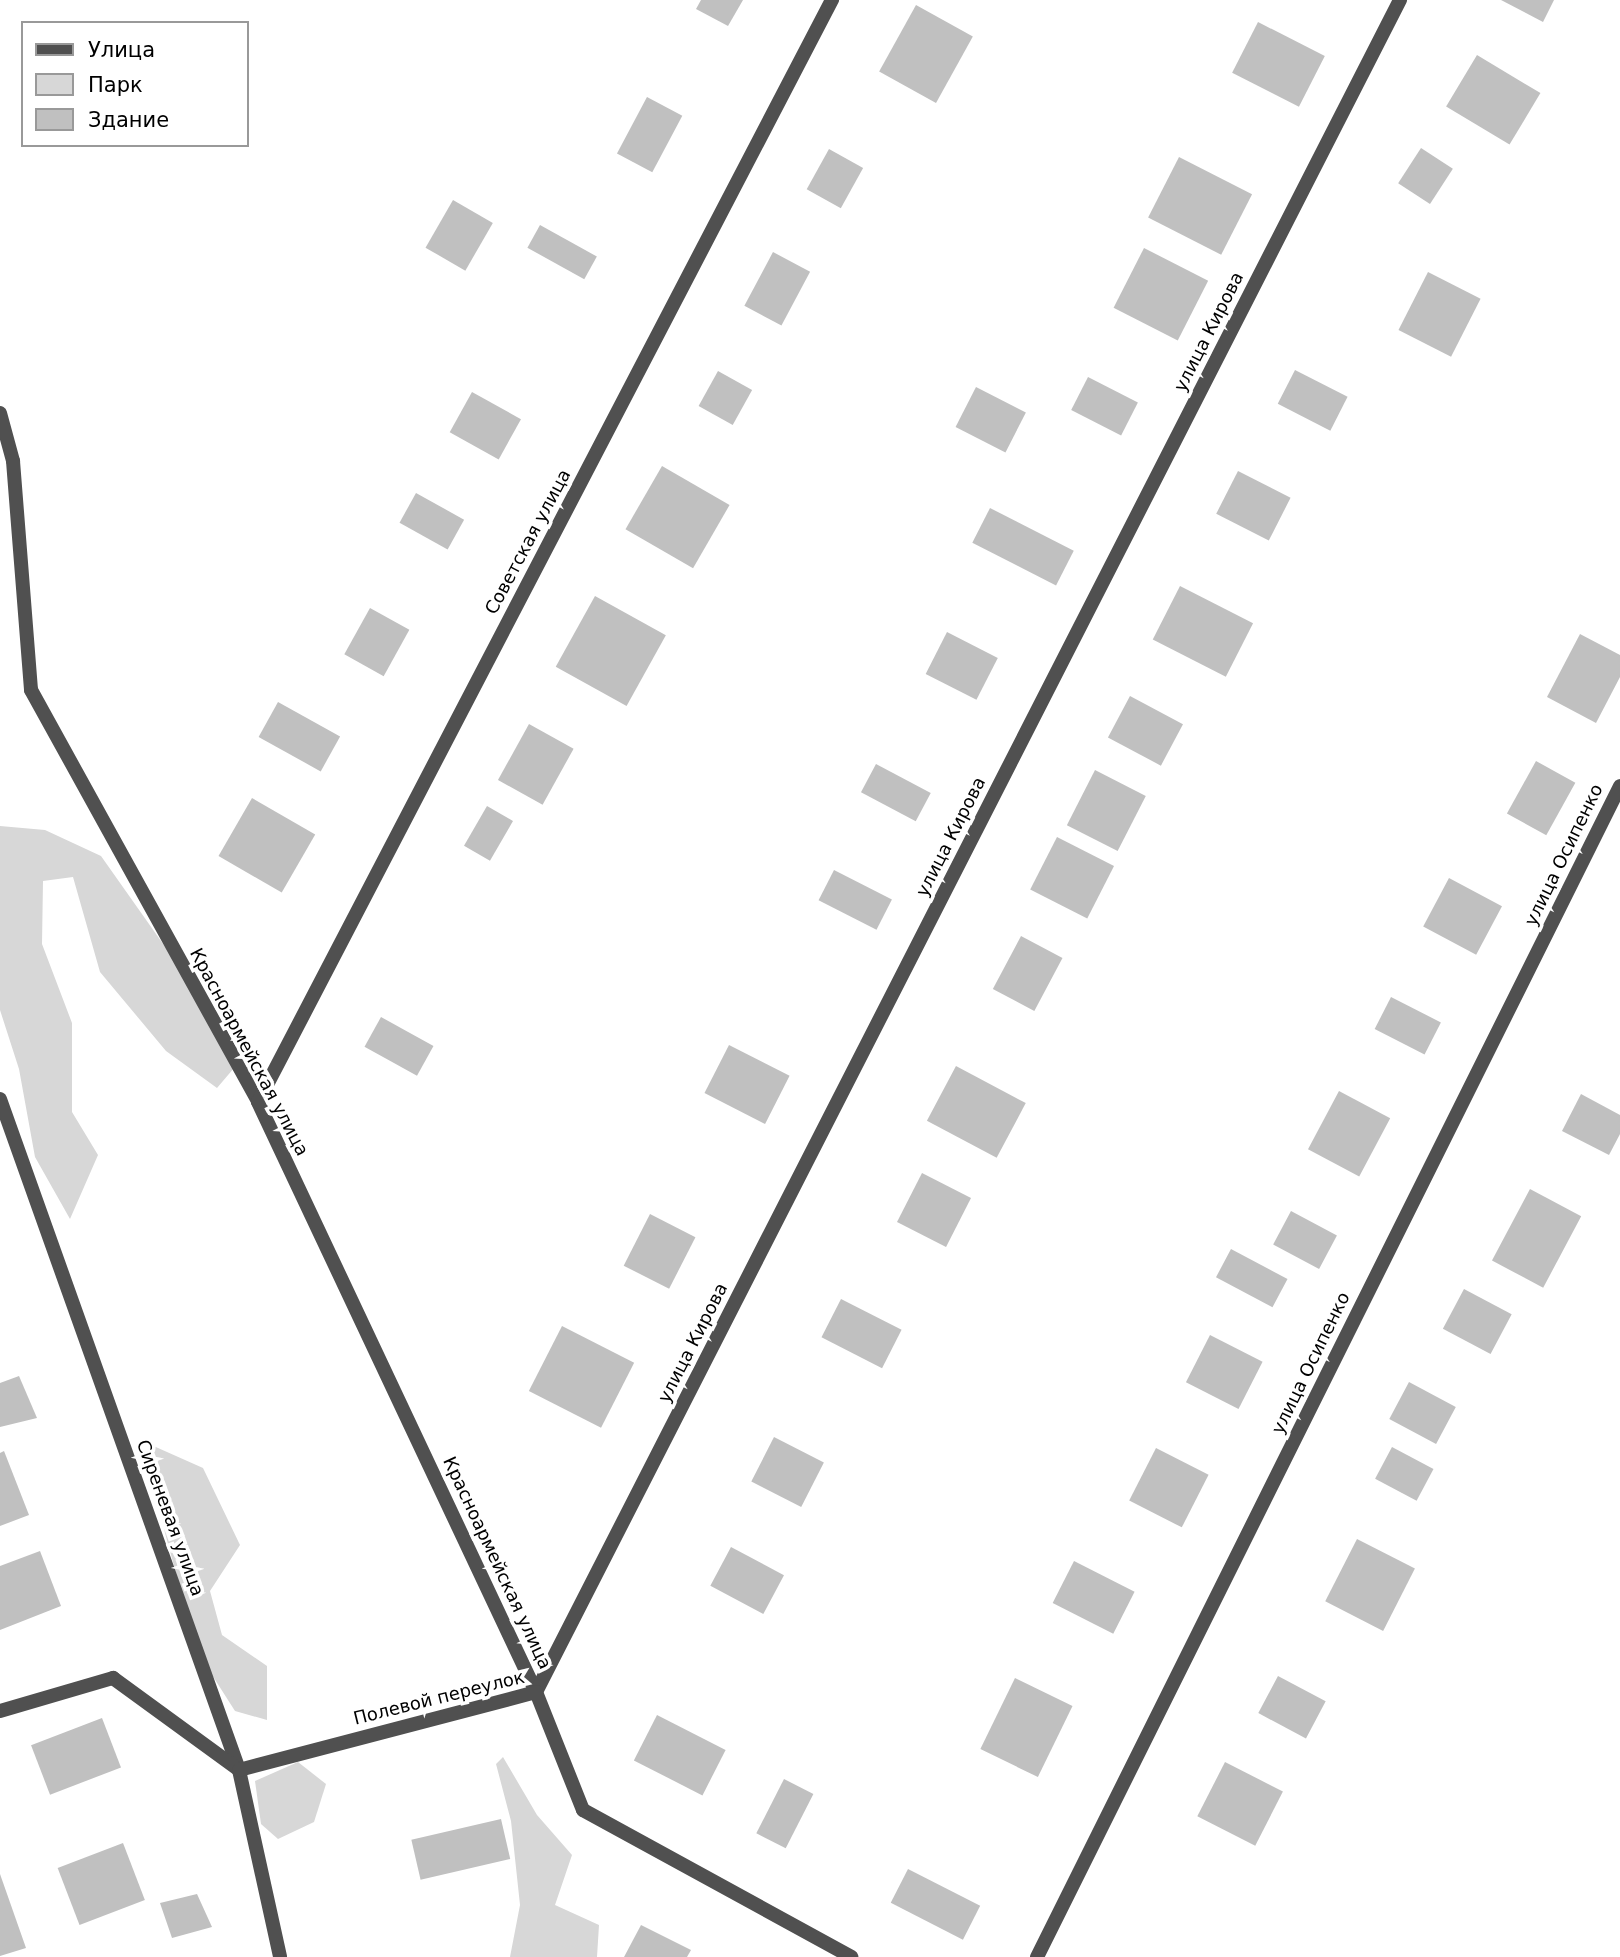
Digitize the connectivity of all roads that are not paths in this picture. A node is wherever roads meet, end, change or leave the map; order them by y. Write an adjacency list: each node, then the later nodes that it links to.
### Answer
1 (832, 0): 6 (street, Советская улица)
2 (1400, 0): 7 (street, улица Кирова)
3 (0, 413): 6 (street, Красноармейская улица)
4 (1620, 786): 12 (street, улица Осипенко)
5 (0, 1099): 9 (street, Сиреневая улица)
6 (258, 1102): 7 (street, Красноармейская улица)
7 (536, 1692): 9 (street, Полевой переулок); 11 (street, Полевой переулок)
8 (0, 1712): 9 (street)
9 (239, 1770): 10 (street, Сиреневая улица)
10 (280, 1957)
11 (851, 1957)
12 (1037, 1957)

